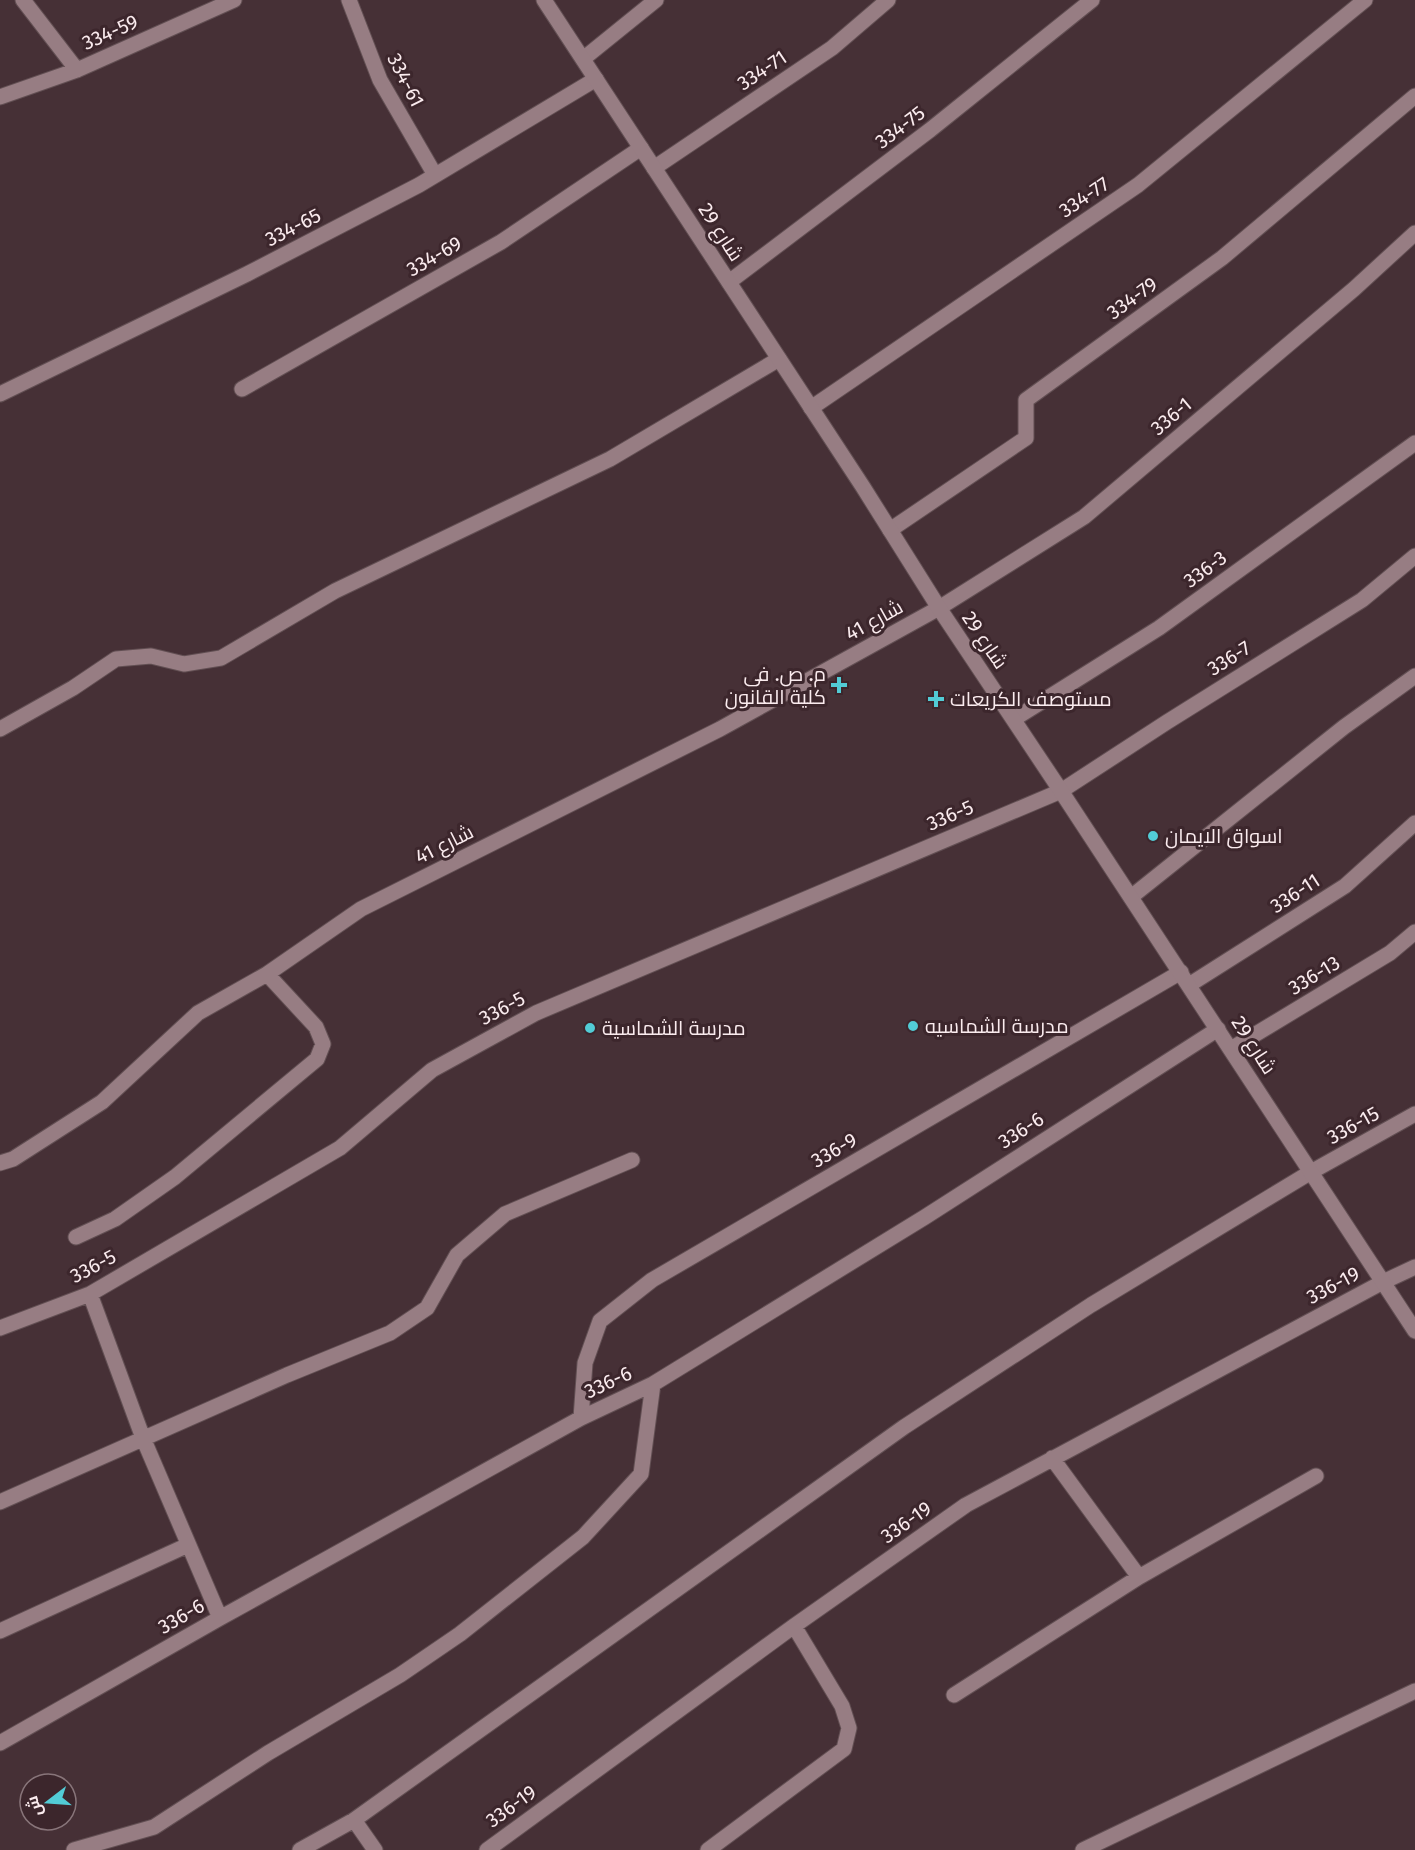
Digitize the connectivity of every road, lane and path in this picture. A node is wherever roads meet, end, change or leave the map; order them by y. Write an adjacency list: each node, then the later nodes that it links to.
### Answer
1 (23, 0): 10 (street)
2 (234, 0): 10 (street, 334-59)
3 (349, 0): 16 (street, 334-61)
4 (544, 0): 9 (street, شارع 29)
5 (656, 0): 9 (street)
6 (888, 0): 15 (street, 334-71)
7 (1092, 0): 18 (street, 334-75)
8 (1365, 0): 22 (street, 334-77)
9 (583, 59): 11 (street, شارع 29)
10 (77, 70): 13 (street, 334-59)
11 (596, 79): 14 (street, شارع 29); 16 (street, 334-65)
12 (1415, 96): 24 (street, 334-79)
13 (0, 97)
14 (641, 148): 15 (street, شارع 29); 20 (street, 334-69)
15 (654, 168): 18 (street, شارع 29)
16 (435, 175): 21 (street, 334-65)
17 (1415, 233): 26 (street, 336-1)
18 (729, 282): 19 (street, شارع 29)
19 (779, 359): 22 (street, شارع 29); 29 (street)
20 (242, 389)
21 (0, 394)
22 (811, 408): 24 (street, شارع 29)
23 (1415, 443): 28 (street, 336-3)
24 (890, 530): 26 (street, شارع 29)
25 (1415, 556): 30 (street, 336-7)
26 (939, 608): 28 (street, شارع 29); 35 (street, شارع 41)
27 (1415, 676): 32 (street)
28 (1014, 719): 30 (street, شارع 29)
29 (0, 729)
30 (1062, 791): 32 (street, شارع 29); 46 (street, 336-5)
31 (1415, 824): 36 (street, 336-11)
32 (1131, 897): 34 (street, شارع 29)
33 (1415, 932): 38 (street, 336-13)
34 (1181, 972): 36 (street, شارع 29); 50 (street, 336-9)
35 (267, 974): 41 (street, شارع 41); 43 (street)
36 (1190, 985): 37 (street, شارع 29)
37 (1218, 1029): 38 (street, شارع 29); 49 (street, 336-6)
38 (1231, 1049): 42 (street, شارع 29)
39 (1415, 1114): 42 (street, 336-15)
40 (632, 1160): 51 (street)
41 (0, 1163)
42 (1311, 1172): 45 (street, شارع 29); 63 (street, 336-15)
43 (76, 1237)
44 (1415, 1267): 45 (street, 336-19)
45 (1383, 1282): 48 (street, شارع 29); 52 (street, 336-19)
46 (90, 1294): 47 (street, 336-5); 51 (street)
47 (0, 1328)
48 (1415, 1331)
49 (653, 1384): 50 (street, 336-6); 64 (street)
50 (581, 1418): 57 (street, 336-6)
51 (143, 1438): 54 (street); 55 (street)
52 (1052, 1458): 56 (street); 58 (street, 336-19)
53 (1316, 1476): 56 (street)
54 (0, 1502)
55 (188, 1545): 57 (street); 59 (street)
56 (1139, 1577): 61 (street)
57 (220, 1618): 62 (street, 336-6)
58 (794, 1626): 67 (street, 336-19); 68 (street)
59 (0, 1631)
60 (1415, 1691): 69 (street)
61 (954, 1695)
62 (0, 1743)
63 (354, 1820): 65 (street, 336-15); 66 (street)
64 (74, 1850)
65 (300, 1850)
66 (375, 1850)
67 (487, 1850)
68 (708, 1850)
69 (1083, 1850)

